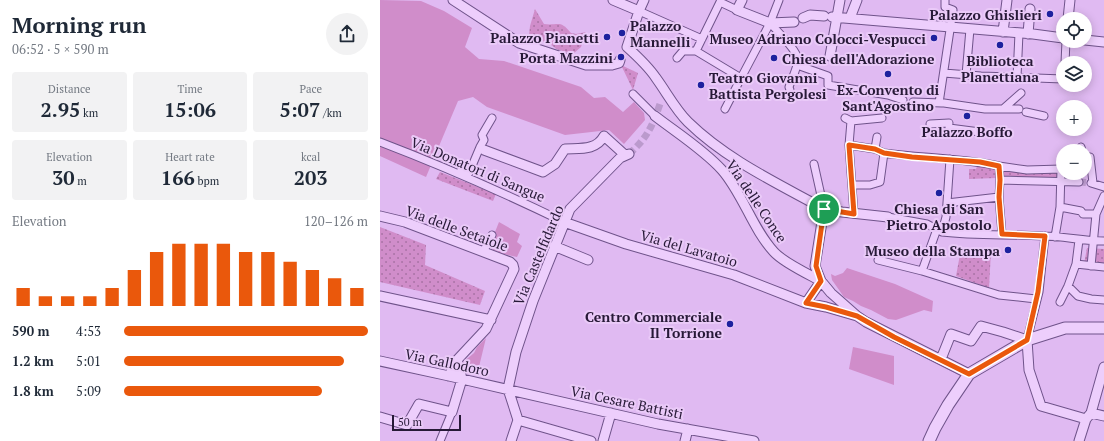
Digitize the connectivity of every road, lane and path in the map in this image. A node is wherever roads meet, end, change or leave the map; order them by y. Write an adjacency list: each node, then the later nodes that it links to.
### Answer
1 (453, 0): 30 (street)
2 (614, 0): 14 (street)
3 (644, 0): 14 (street)
4 (742, 0): 12 (street)
5 (779, 0): 20 (street)
6 (840, 0): 16 (street)
7 (858, 0): 18 (street)
8 (945, 0): 21 (street)
9 (1007, 0): 23 (street)
10 (718, 1): 12 (street); 25 (street)
11 (1069, 1): 15 (street)
12 (737, 10): 20 (street)
13 (1030, 10): 24 (street)
14 (639, 11): 25 (street); 30 (street)
15 (1068, 12)
16 (831, 17): 17 (street); 18 (street); 31 (street)
17 (803, 18)
18 (854, 19): 21 (street)
19 (794, 22): 20 (street)
20 (770, 23): 33 (street); 37 (street)
21 (951, 27): 22 (street); 34 (street)
22 (970, 29): 23 (street); 35 (street)
23 (1003, 32): 24 (street)
24 (1024, 34): 26 (street); 36 (street)
25 (702, 39): 29 (street)
26 (1056, 40)
27 (1092, 41): 28 (street)
28 (1104, 42)
29 (696, 51): 32 (street); 37 (street)
30 (622, 56): 75 (street)
31 (830, 57)
32 (677, 58)
33 (797, 65): 39 (street); 42 (street)
34 (944, 72): 35 (street); 44 (street)
35 (966, 75): 36 (street)
36 (1017, 77): 38 (street)
37 (741, 78): 46 (street)
38 (1056, 79)
39 (790, 90)
40 (1021, 93): 45 (street)
41 (633, 94): 49 (street)
42 (902, 100)
43 (913, 102): 44 (street)
44 (942, 103): 45 (street)
45 (1004, 108): 47 (street)
46 (725, 109)
47 (1019, 109)
48 (1026, 112): 50 (street)
49 (655, 116): 97 (street, Via delle Conce)
50 (1044, 116)
51 (492, 118): 58 (street)
52 (882, 118): 57 (street)
53 (930, 124): 54 (street)
54 (980, 132)
55 (876, 137): 59 (street)
56 (380, 142): 64 (street, Via Donatori di Sangue)
57 (849, 145): 59 (street); 69 (street)
58 (482, 148): 64 (street); 80 (street, Via Castelfidardo)
59 (875, 149): 60 (street)
60 (884, 153): 61 (street); 69 (street)
61 (950, 159): 63 (street); 73 (street)
62 (814, 164): 75 (street)
63 (999, 166): 65 (street); 67 (street)
64 (458, 173): 80 (street, Via Donatori di Sangue)
65 (1000, 180): 67 (street); 72 (street)
66 (1092, 180): 70 (street)
67 (1060, 182): 68 (street); 74 (street)
68 (1080, 182)
69 (852, 185): 76 (street)
70 (1104, 187)
71 (1104, 196): 77 (street)
72 (999, 197): 73 (street); 82 (street)
73 (947, 203): 81 (street)
74 (1060, 207): 77 (street); 85 (street)
75 (824, 209): 76 (street); 97 (street)
76 (854, 214): 79 (street)
77 (1096, 214): 87 (street)
78 (380, 216): 90 (street, Via delle Setaiole)
79 (888, 216): 81 (street)
80 (564, 222): 89 (street, Via Castelfidardo); 103 (street, Via del Lavatoio)
81 (940, 230): 82 (street); 96 (street)
82 (1002, 234): 84 (street)
83 (492, 235): 90 (street)
84 (1045, 236): 85 (street); 100 (street)
85 (1055, 236): 86 (street)
86 (1079, 240): 87 (street); 93 (street)
87 (1093, 241): 88 (street); 94 (street)
88 (1104, 241)
89 (554, 246): 91 (street); 115 (street, Via Castelfidardo)
90 (483, 252): 105 (street, Via delle Setaiole)
91 (588, 260)
92 (878, 260): 96 (street)
93 (1076, 264): 94 (street); 98 (street)
94 (1091, 266): 95 (street)
95 (1104, 267)
96 (922, 271): 100 (street)
97 (821, 281): 103 (street); 104 (street)
98 (1068, 286): 101 (street); 102 (street)
99 (380, 296): 105 (street)
100 (1036, 299): 107 (street)
101 (1104, 300)
102 (1060, 302)
103 (806, 303): 104 (street, Via del Lavatoio)
104 (857, 316): 108 (street)
105 (491, 320): 109 (street, Via delle Setaiole)
106 (1104, 328): 107 (street)
107 (1027, 340): 108 (street); 112 (street); 119 (street)
108 (941, 359): 112 (street)
109 (457, 360): 113 (street, Via delle Setaiole); 114 (street)
110 (380, 361): 113 (street, Via Gallodoro)
111 (1104, 366): 119 (street)
112 (969, 374): 122 (street)
113 (449, 376): 114 (street, Via Gallodoro)
114 (462, 379): 115 (street, Via Gallodoro); 116 (street)
115 (508, 389): 117 (street, Via Cesare Battisti); 121 (street)
116 (452, 412): 118 (street); 125 (street)
117 (611, 414): 123 (street, Via Cesare Battisti); 128 (street)
118 (380, 416)
119 (1089, 416): 120 (street); 133 (street)
120 (1104, 416)
121 (518, 420): 126 (street); 127 (street)
122 (935, 428): 131 (street); 132 (street)
123 (688, 429): 124 (street, Via Cesare Battisti); 129 (street)
124 (740, 440): 130 (street, Via Cesare Battisti)
125 (440, 441)
126 (512, 441)
127 (591, 441)
128 (603, 441)
129 (685, 441)
130 (754, 441)
131 (929, 441)
132 (934, 441)
133 (1079, 441)

